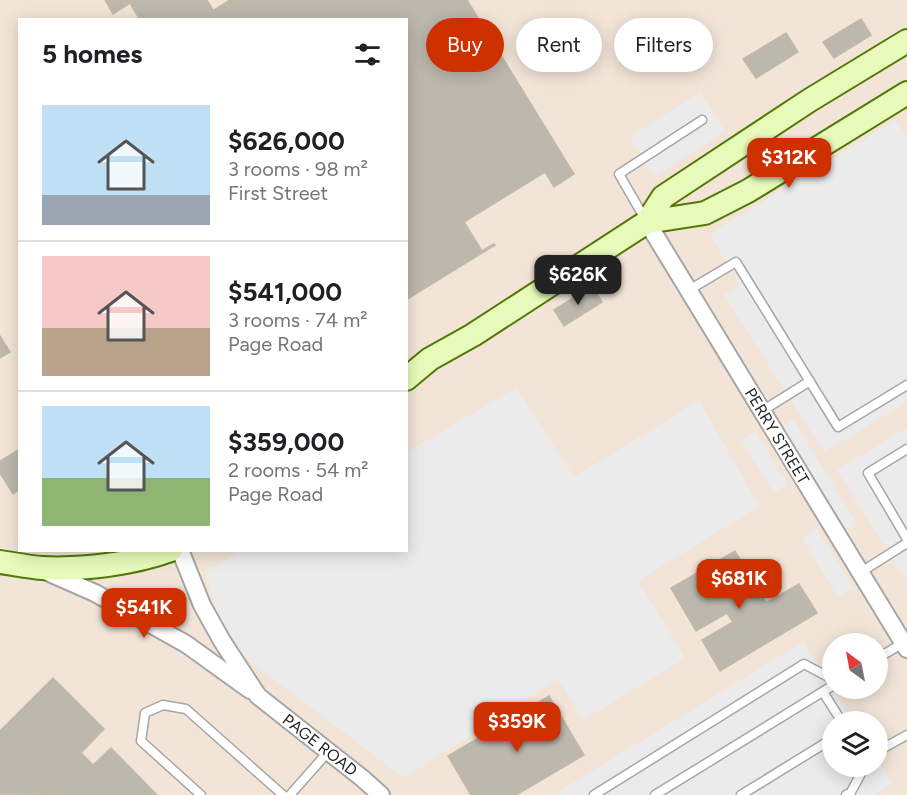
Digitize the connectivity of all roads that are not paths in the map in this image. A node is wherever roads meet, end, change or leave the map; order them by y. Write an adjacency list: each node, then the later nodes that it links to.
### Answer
1 (907, 41): 4 (street)
2 (907, 93): 4 (street)
3 (702, 120): 4 (lane)
4 (647, 222): 5 (street, PERRY STREET); 6 (street)
5 (689, 290): 7 (lane); 9 (street, PERRY STREET)
6 (408, 377)
7 (810, 381): 8 (lane); 9 (lane)
8 (907, 384)
9 (762, 411): 16 (street, PERRY STREET)
10 (907, 449): 11 (lane)
11 (907, 541): 16 (lane)
12 (166, 552): 15 (street)
13 (181, 552): 21 (street, PAGE ROAD)
14 (0, 562): 15 (street)
15 (38, 568): 21 (street, PAGE ROAD)
16 (861, 573): 17 (street, PERRY STREET)
17 (905, 646): 18 (lane)
18 (888, 654)
19 (822, 674): 31 (lane)
20 (822, 693): 32 (lane)
21 (258, 696): 25 (street, PAGE ROAD)
22 (907, 735): 24 (lane)
23 (822, 745): 33 (lane)
24 (888, 745)
25 (328, 752): 29 (lane); 30 (street, PAGE ROAD)
26 (859, 777): 34 (lane)
27 (201, 795): 28 (lane)
28 (283, 795)
29 (290, 795)
30 (381, 795)
31 (594, 795)
32 (655, 795)
33 (741, 795)
34 (846, 795)

